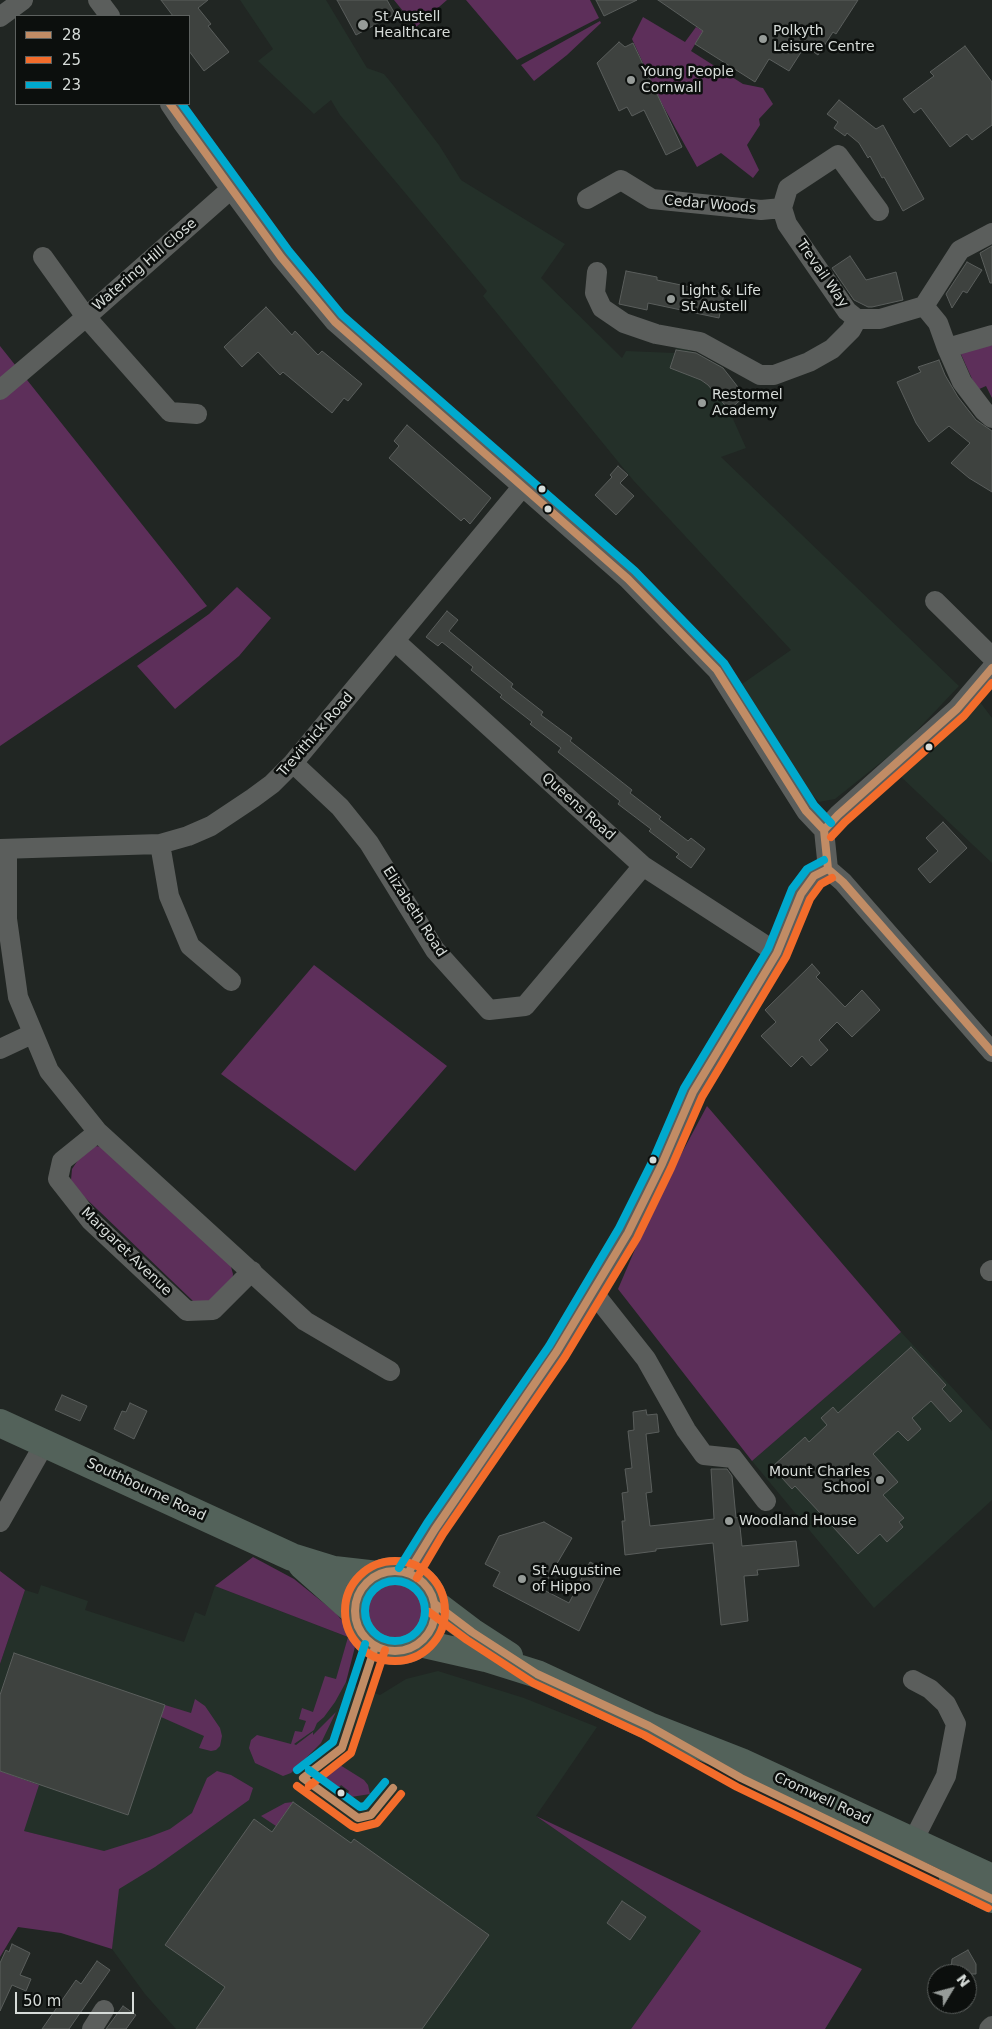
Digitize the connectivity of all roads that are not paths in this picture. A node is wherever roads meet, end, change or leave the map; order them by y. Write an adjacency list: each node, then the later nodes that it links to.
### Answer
1 (23, 0): 4 (street)
2 (98, 0): 3 (street)
3 (109, 15)
4 (0, 17)
5 (171, 105): 6 (street)
6 (231, 189): 14 (street, Watering Hill Close); 21 (street)
7 (587, 199): 8 (street, Cedar Woods)
8 (782, 208): 9 (street); 15 (street, Trevail Way)
9 (879, 211)
10 (992, 233): 13 (street)
11 (43, 257): 14 (street)
12 (597, 272): 15 (street)
13 (924, 306): 15 (street, Trevail Way); 17 (street)
14 (86, 317): 18 (street); 19 (street, Watering Hill Close)
15 (857, 319)
16 (992, 334): 17 (street)
17 (947, 348): 20 (street)
18 (0, 390)
19 (198, 414)
20 (992, 418)
21 (523, 486): 23 (street, Trevithick Road); 27 (street)
22 (935, 601): 24 (street)
23 (395, 641): 26 (street, Trevithick Road); 30 (street, Queens Road)
24 (992, 657)
25 (992, 668): 27 (street)
26 (293, 764): 28 (street, Trevithick Road); 30 (street, Elizabeth Road)
27 (824, 830): 31 (street)
28 (160, 844): 29 (street, Trevithick Road); 33 (street)
29 (3, 849): 34 (street)
30 (643, 866): 32 (street, Queens Road)
31 (828, 868): 32 (street); 36 (street)
32 (777, 954): 39 (street)
33 (231, 981)
34 (32, 1034): 35 (street); 37 (street)
35 (0, 1049)
36 (992, 1052)
37 (98, 1132): 38 (street); 38 (street, Margaret Avenue)
38 (252, 1271): 40 (street)
39 (593, 1292): 43 (street); 46 (street)
40 (390, 1371)
41 (0, 1423): 42 (highway, Southbourne Road)
42 (45, 1443): 44 (street); 45 (highway, Southbourne Road)
43 (766, 1501)
44 (0, 1522)
45 (292, 1557): 47 (highway, Southbourne Road); 49 (highway, Southbourne Road)
46 (408, 1573): 47 (highway); 48 (highway)
47 (378, 1575): 49 (highway)
48 (435, 1604): 50 (highway); 51 (highway, Cromwell Road)
49 (355, 1612): 50 (highway)
50 (420, 1643): 51 (highway, Cromwell Road)
51 (537, 1674): 53 (highway, Cromwell Road)
52 (913, 1680): 54 (street)
53 (649, 1726): 54 (highway, Cromwell Road); 56 (highway, Cromwell Road)
54 (913, 1841): 55 (highway, Cromwell Road)
55 (992, 1878)
56 (992, 1899)
57 (104, 2010): 59 (street)
58 (992, 2026): 60 (street)
59 (92, 2029)
60 (989, 2029)

